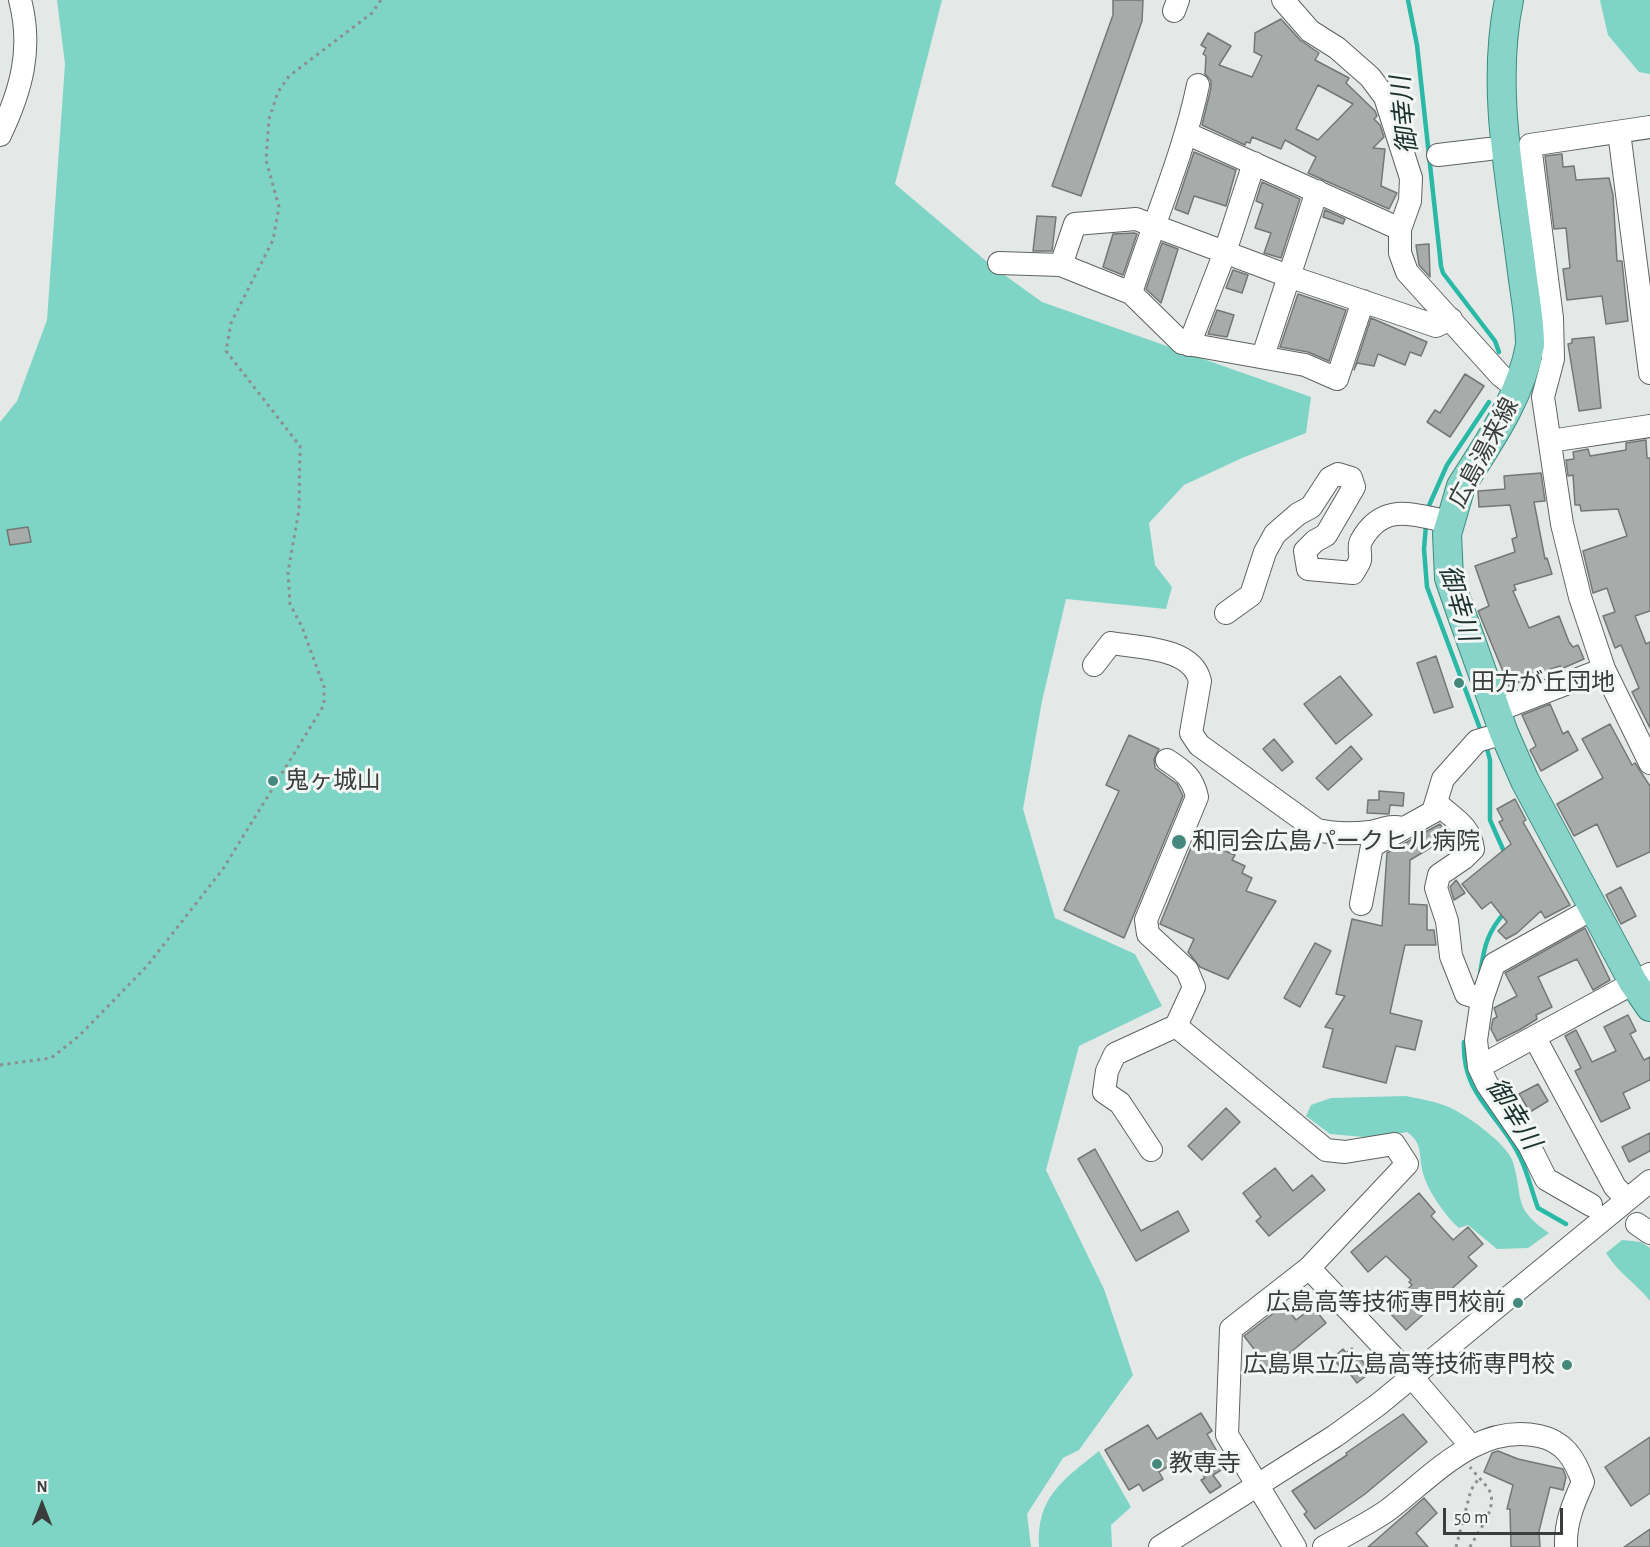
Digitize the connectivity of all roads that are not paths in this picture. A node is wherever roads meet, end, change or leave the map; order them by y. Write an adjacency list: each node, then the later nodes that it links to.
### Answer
1 (1283, 0): 15 (street)
2 (1509, 0): 27 (main road, 広島湯来線)
3 (14, 5): 5 (street)
4 (1198, 85): 8 (street)
5 (10, 93): 9 (street)
6 (1650, 127): 7 (street)
7 (1619, 132): 16 (street); 29 (street)
8 (1188, 134): 12 (street); 14 (street)
9 (0, 135)
10 (1489, 149): 11 (street)
11 (1438, 155)
12 (1254, 163): 13 (street); 17 (street)
13 (1317, 191): 15 (street); 20 (street)
14 (1152, 224): 17 (street); 19 (street); 21 (street)
15 (1400, 230): 23 (street)
16 (1642, 238): 26 (street)
17 (1225, 252): 20 (street); 24 (street)
18 (999, 264): 19 (street)
19 (1061, 265): 21 (street)
20 (1291, 277): 22 (street); 25 (street)
21 (1131, 293): 24 (street)
22 (1363, 301): 23 (street); 25 (street)
23 (1451, 319): 27 (street)
24 (1189, 345): 25 (street)
25 (1263, 356)
26 (1650, 373)
27 (1518, 389): 30 (main road, 広島湯来線)
28 (1650, 426): 29 (street)
29 (1550, 441): 33 (street)
30 (1450, 522): 31 (street); 34 (main road, 広島湯来線)
31 (1226, 613)
32 (1094, 665): 38 (street)
33 (1604, 669): 34 (street); 36 (street)
34 (1500, 722): 37 (street); 40 (main road, 広島湯来線)
35 (1167, 760): 44 (street)
36 (1650, 763)
37 (1438, 804): 38 (street); 42 (street)
38 (1402, 828): 39 (street)
39 (1361, 904)
40 (1593, 908): 41 (main road, 広島湯来線); 42 (street)
41 (1641, 978): 43 (main road, 広島湯来線); 45 (street)
42 (1482, 999): 46 (street)
43 (1650, 1007)
44 (1176, 1026): 47 (street); 51 (street)
45 (1535, 1038): 46 (street); 49 (street)
46 (1479, 1067): 50 (street)
47 (1151, 1150)
48 (1650, 1180): 49 (street)
49 (1627, 1199): 52 (street)
50 (1591, 1204)
51 (1309, 1268): 52 (street); 54 (street)
52 (1412, 1377): 53 (street); 54 (street)
53 (1465, 1450): 57 (street); 58 (street)
54 (1257, 1486): 55 (street); 56 (street)
55 (1160, 1547)
56 (1294, 1547)
57 (1324, 1547)
58 (1566, 1547)

